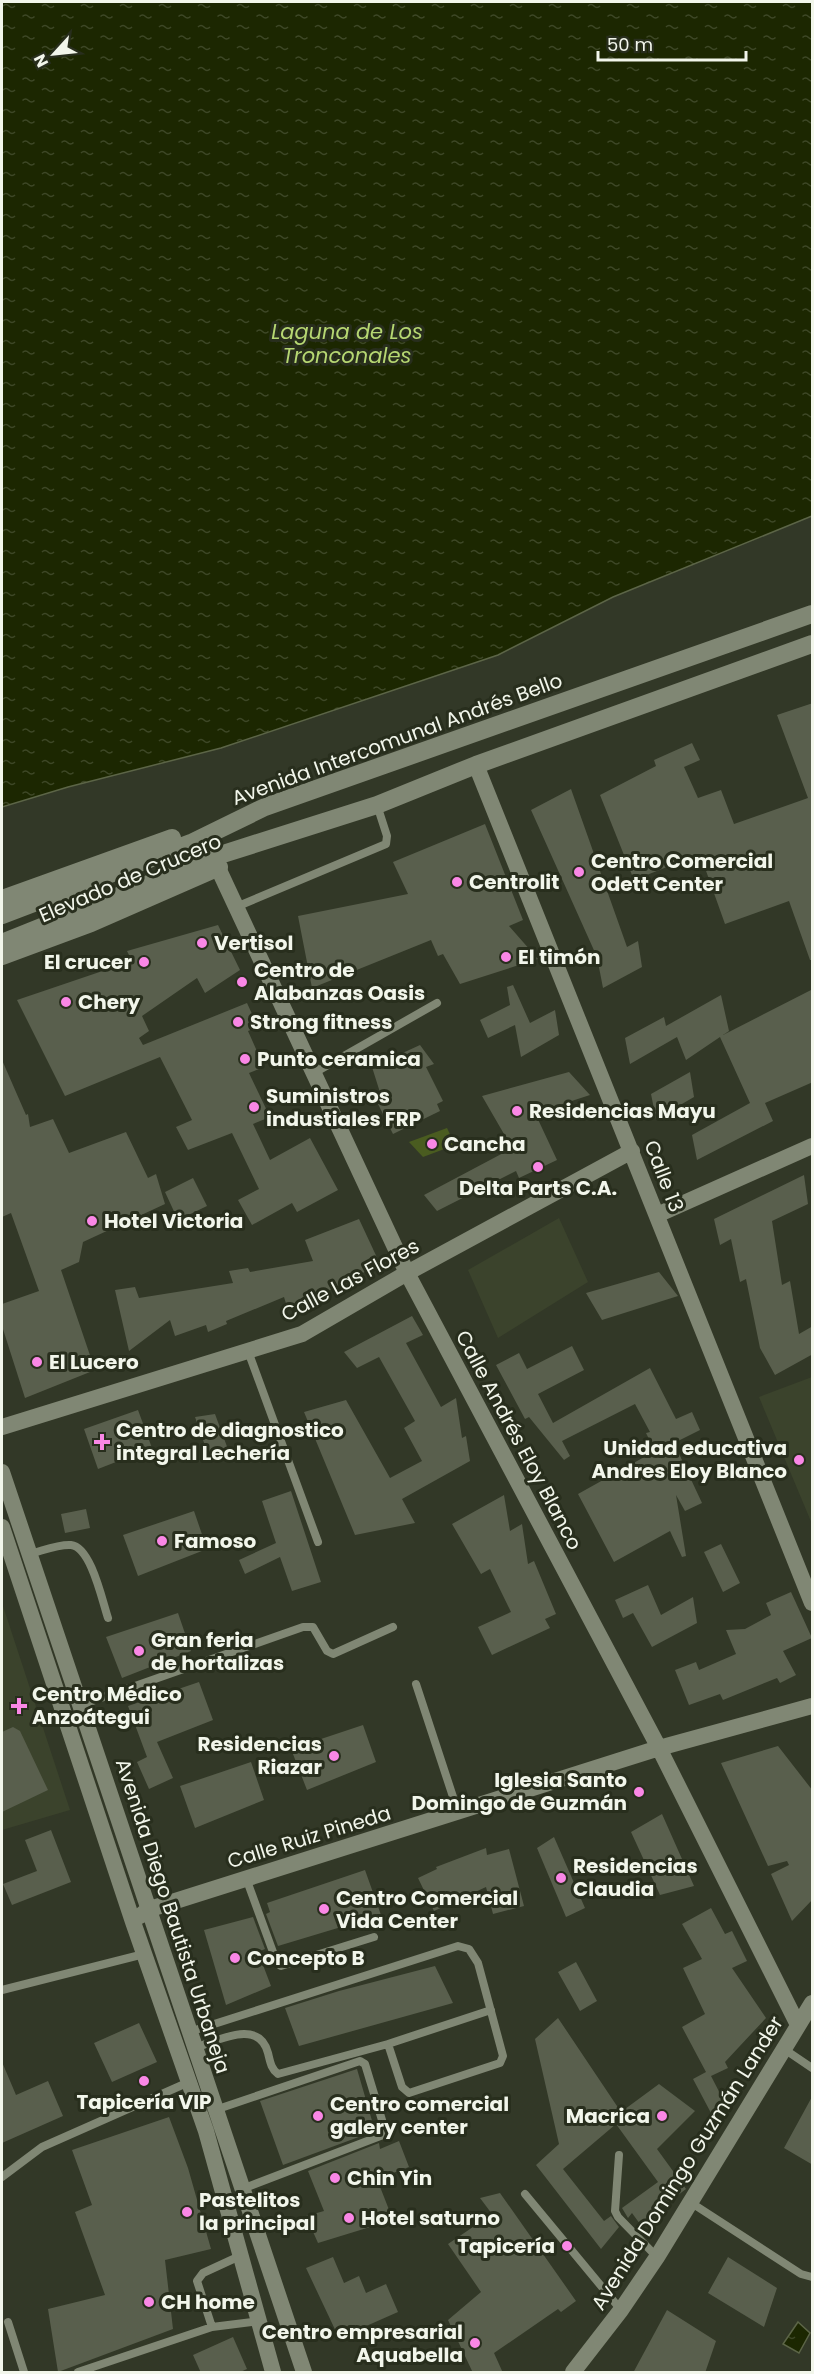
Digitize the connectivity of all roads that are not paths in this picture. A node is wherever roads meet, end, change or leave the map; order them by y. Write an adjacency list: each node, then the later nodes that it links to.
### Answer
1 (813, 614): 5 (main road, Avenida Intercomunal Andrés Bello)
2 (813, 644): 3 (main road)
3 (476, 765): 4 (main road); 18 (street, Calle 13)
4 (377, 805): 6 (main road); 11 (lane)
5 (265, 807): 9 (main road, Elevado de Crucero); 12 (main road, Avenida Intercomunal Andrés Bello)
6 (275, 837): 7 (main road, Elevado de Crucero); 13 (main road)
7 (218, 868): 11 (street, Calle Andrés Eloy Blanco); 14 (main road, Elevado de Crucero)
8 (2, 888): 9 (main road)
9 (24, 891): 10 (main road, Elevado de Crucero)
10 (2, 899)
11 (236, 907): 16 (street, Calle Andrés Eloy Blanco)
12 (2, 915)
13 (2, 943)
14 (2, 956)
15 (437, 1003): 16 (lane)
16 (314, 1073): 20 (street, Calle Andrés Eloy Blanco)
17 (813, 1146): 19 (street)
18 (632, 1151): 19 (street, Calle 13); 20 (street, Calle Las Flores)
19 (657, 1215): 28 (street, Calle 13)
20 (407, 1273): 21 (street, Calle Las Flores); 34 (street, Calle Andrés Eloy Blanco)
21 (248, 1351): 22 (street, Calle Las Flores); 25 (lane)
22 (2, 1427)
23 (2, 1473): 26 (street, Avenida Diego Bautista Urbaneja)
24 (2, 1527): 27 (street, Avenida Diego Bautista Urbaneja)
25 (318, 1542)
26 (29, 1554): 29 (lane); 32 (street, Avenida Diego Bautista Urbaneja)
27 (7, 1560): 38 (street, Avenida Diego Bautista Urbaneja)
28 (813, 1603)
29 (108, 1618)
30 (393, 1626): 32 (lane)
31 (416, 1684): 35 (lane)
32 (81, 1705): 37 (street, Avenida Diego Bautista Urbaneja)
33 (813, 1706): 34 (street, Calle Ruiz Pineda)
34 (659, 1748): 35 (street, Calle Ruiz Pineda); 44 (street, Calle Andrés Eloy Blanco)
35 (458, 1812): 36 (street, Calle Ruiz Pineda)
36 (246, 1878): 37 (street, Calle Ruiz Pineda); 39 (lane)
37 (147, 1910): 38 (street, Calle Ruiz Pineda); 45 (street, Avenida Diego Bautista Urbaneja)
38 (133, 1922): 40 (street, Avenida Diego Bautista Urbaneja)
39 (374, 1937)
40 (144, 1954): 41 (lane); 49 (street, Avenida Diego Bautista Urbaneja)
41 (2, 1990)
42 (813, 2003): 44 (street, Avenida Domingo Guzmán Lander)
43 (491, 2010): 45 (lane); 46 (lane); 46 (lane)
44 (798, 2025): 47 (street, Avenida Domingo Guzmán Lander)
45 (191, 2040): 46 (lane); 50 (street, Avenida Diego Bautista Urbaneja)
46 (388, 2044)
47 (784, 2049): 48 (lane); 55 (street, Avenida Domingo Guzmán Lander)
48 (813, 2068)
49 (189, 2082): 52 (lane); 56 (street, Avenida Diego Bautista Urbaneja)
50 (215, 2110): 53 (street, Avenida Diego Bautista Urbaneja); 53 (lane)
51 (619, 2155): 57 (lane)
52 (2, 2177)
53 (242, 2189): 66 (street, Avenida Diego Bautista Urbaneja)
54 (525, 2194): 59 (lane)
55 (690, 2202): 57 (street, Avenida Domingo Guzmán Lander); 58 (lane)
56 (242, 2254): 60 (street, Avenida Diego Bautista Urbaneja); 62 (lane)
57 (657, 2257): 59 (street, Avenida Domingo Guzmán Lander)
58 (813, 2277)
59 (621, 2310): 67 (street, Avenida Domingo Guzmán Lander)
60 (261, 2321): 62 (lane); 65 (street, Avenida Diego Bautista Urbaneja)
61 (8, 2322): 63 (lane)
62 (212, 2327): 64 (lane)
63 (24, 2373)
64 (78, 2373)
65 (273, 2373)
66 (304, 2373)
67 (573, 2373)

